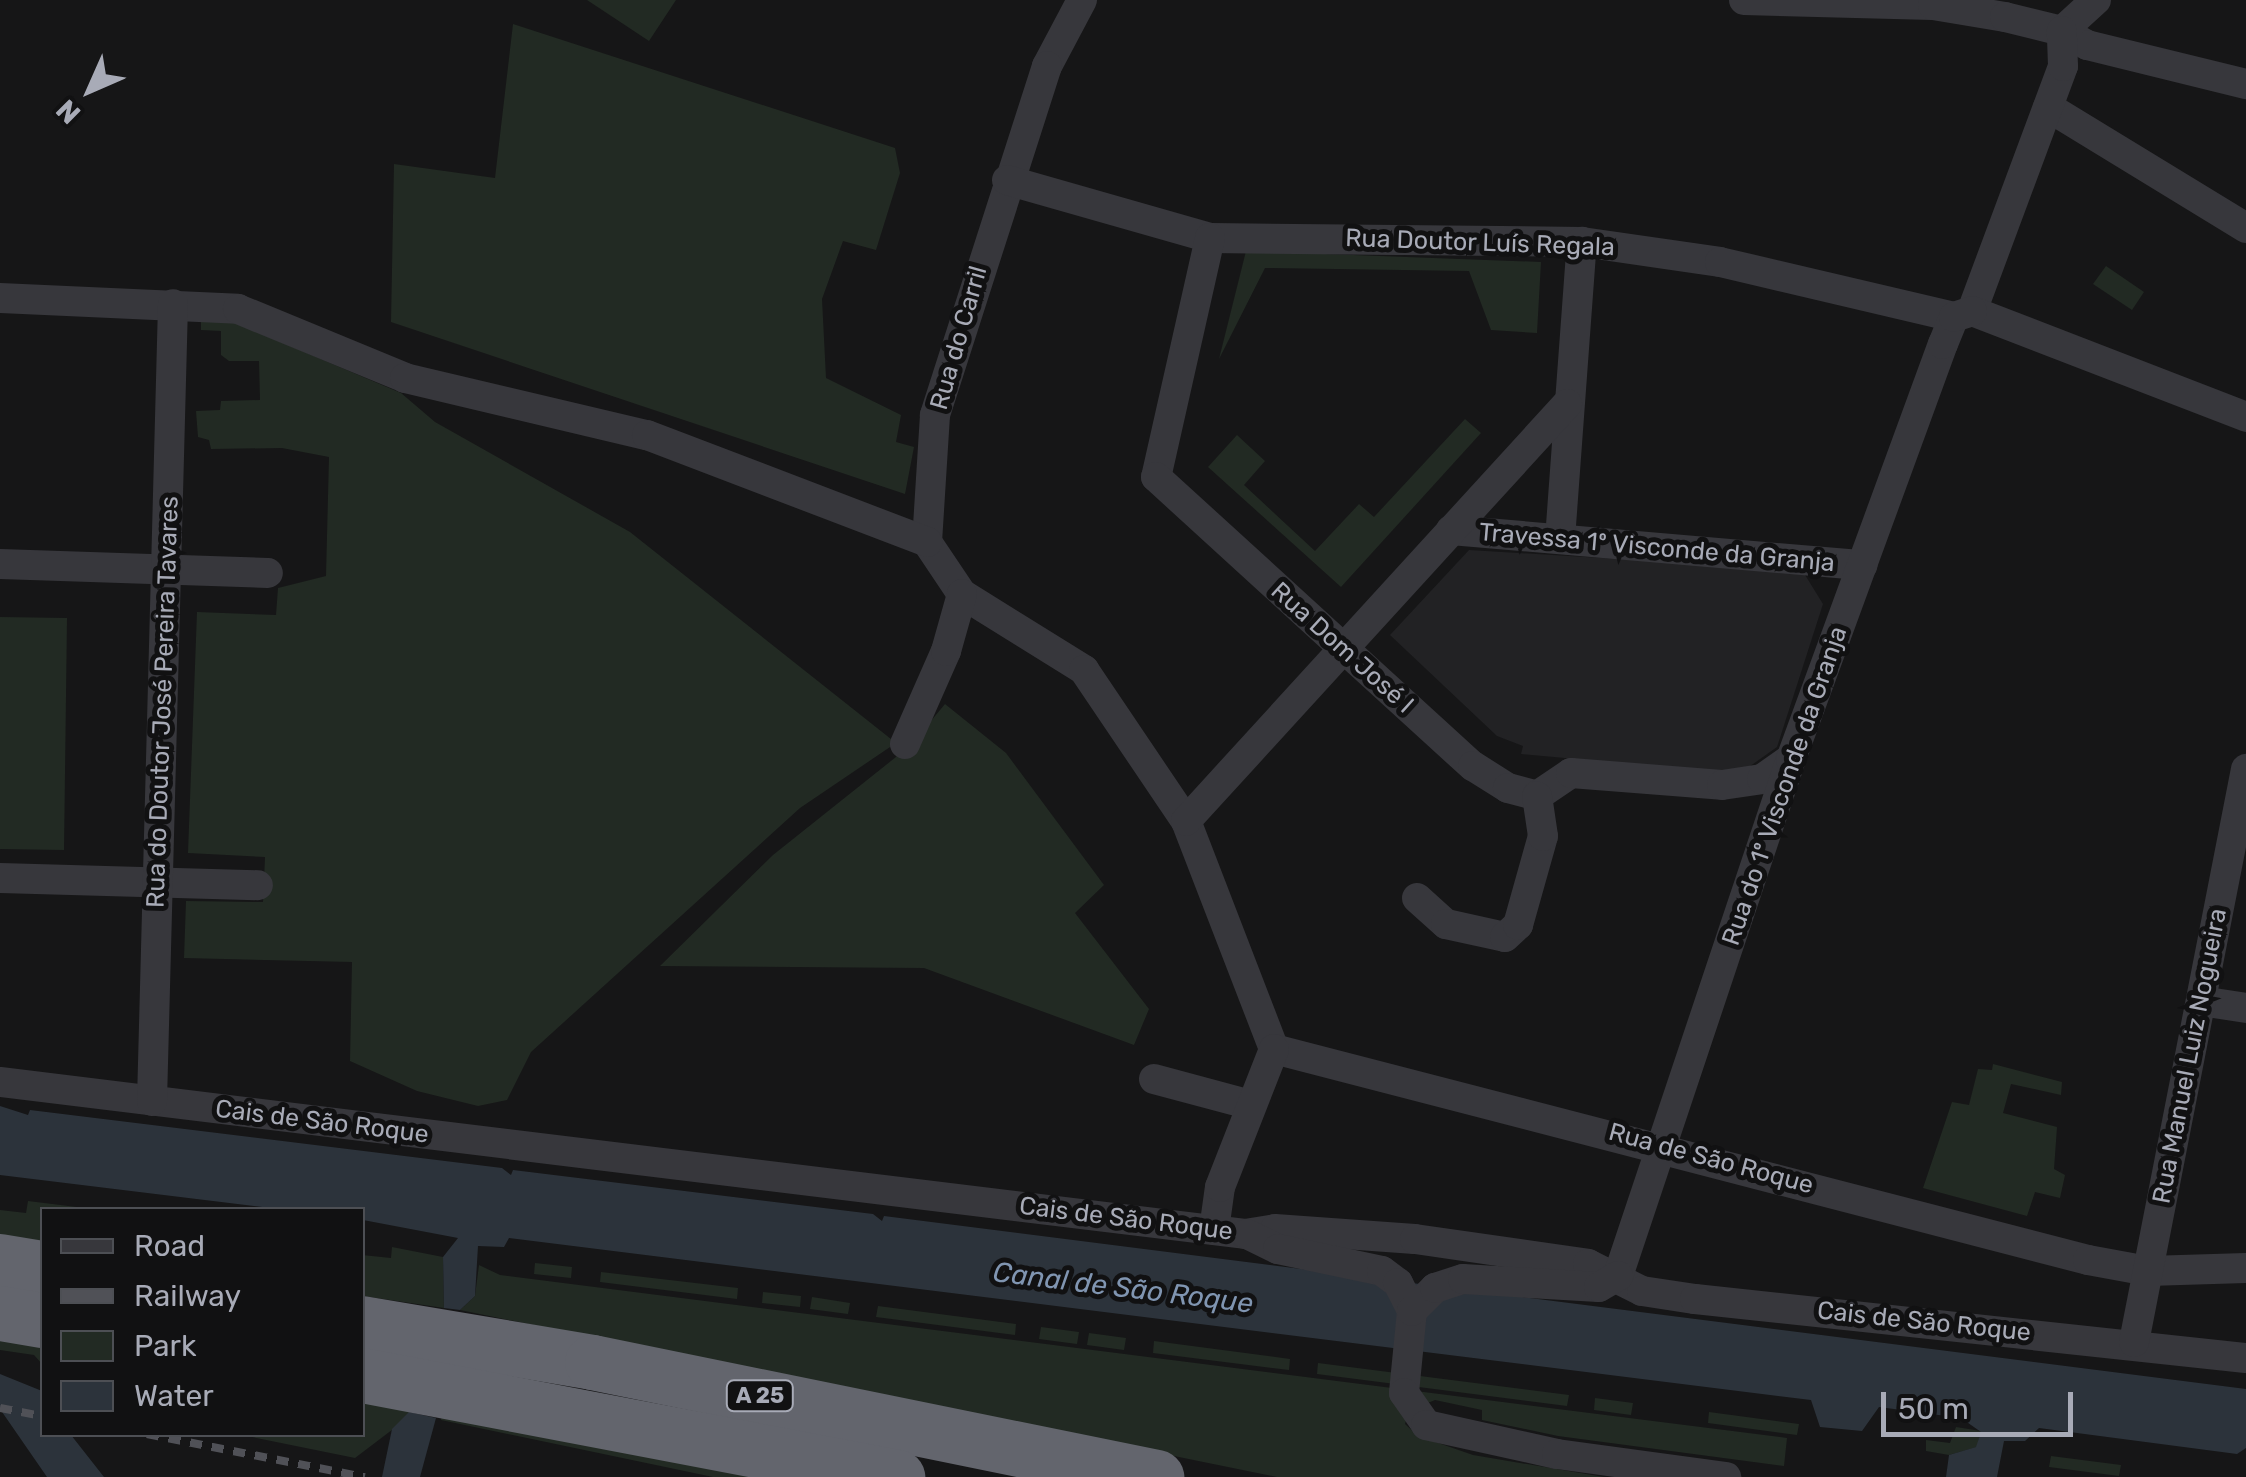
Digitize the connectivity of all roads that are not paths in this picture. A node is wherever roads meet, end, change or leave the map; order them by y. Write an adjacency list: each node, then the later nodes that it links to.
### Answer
1 (1082, 0): 8 (street, Rua do Carril)
2 (1744, 0): 5 (street)
3 (2036, 0): 5 (street)
4 (2096, 0): 5 (street)
5 (2062, 31): 6 (street); 7 (street, Rua do 1º Visconde da Granja)
6 (2246, 84)
7 (2048, 107): 9 (street); 14 (street, Rua do 1º Visconde da Granja)
8 (1007, 180): 10 (street, Rua Doutor Luís Regala); 19 (street, Rua do Carril)
9 (2246, 228)
10 (1210, 238): 11 (street, Rua Doutor Luís Regala); 25 (street, Rua Dom José I)
11 (1582, 242): 14 (street, Rua Doutor Luís Regala); 15 (street)
12 (0, 298): 13 (street)
13 (173, 304): 19 (street); 22 (street, Rua do Doutor José Pereira Tavares)
14 (1963, 314): 16 (street, Rua Doutor Luís Regala); 21 (street, Rua do 1º Visconde da Granja)
15 (1567, 404): 17 (street); 18 (street)
16 (2246, 417)
17 (1451, 530): 18 (street, Travessa 1º Visconde da Granja); 25 (street)
18 (1560, 540): 21 (street, Travessa 1º Visconde da Granja)
19 (927, 542): 24 (street)
20 (0, 564): 22 (street)
21 (1863, 565): 27 (street, Rua do 1º Visconde da Granja)
22 (170, 570): 23 (street); 32 (street, Rua do Doutor José Pereira Tavares)
23 (268, 572)
24 (962, 594): 26 (street); 30 (street)
25 (1344, 649): 29 (street, Rua Dom José I); 30 (street)
26 (904, 744)
27 (1791, 759): 29 (street); 42 (street, Rua do 1º Visconde da Granja)
28 (2246, 769): 35 (street, Rua Manuel Luiz Nogueira)
29 (1537, 796): 34 (street)
30 (1186, 820): 37 (street)
31 (0, 878): 32 (street)
32 (156, 882): 33 (street); 40 (street, Rua do Doutor José Pereira Tavares)
33 (258, 886)
34 (1417, 898)
35 (2202, 1001): 36 (street); 48 (street, Rua Manuel Luiz Nogueira)
36 (2246, 1008)
37 (1274, 1048): 41 (street); 42 (street, Rua de São Roque)
38 (1154, 1078): 41 (street)
39 (0, 1082): 40 (street, Cais de São Roque)
40 (152, 1101): 43 (street, Cais de São Roque)
41 (1251, 1104): 43 (street)
42 (1663, 1146): 48 (street, Rua de São Roque); 49 (street, Rua do 1º Visconde da Granja)
43 (1214, 1230): 44 (street, Cais de São Roque)
44 (1246, 1234): 49 (street, Cais de São Roque); 50 (street)
45 (0, 1260): 46 (highway)
46 (40, 1268)
47 (2246, 1268): 48 (street, Rua de São Roque)
48 (2148, 1271): 54 (street, Rua Manuel Luiz Nogueira)
49 (1618, 1276): 50 (street); 54 (street, Cais de São Roque)
50 (1412, 1311): 59 (street)
51 (0, 1313): 52 (highway)
52 (40, 1320)
53 (365, 1323): 58 (highway, A 25)
54 (2134, 1342): 55 (street, Cais de São Roque)
55 (2246, 1358)
56 (365, 1376): 57 (highway, A 25)
57 (897, 1477)
58 (1156, 1477)
59 (1726, 1477)

